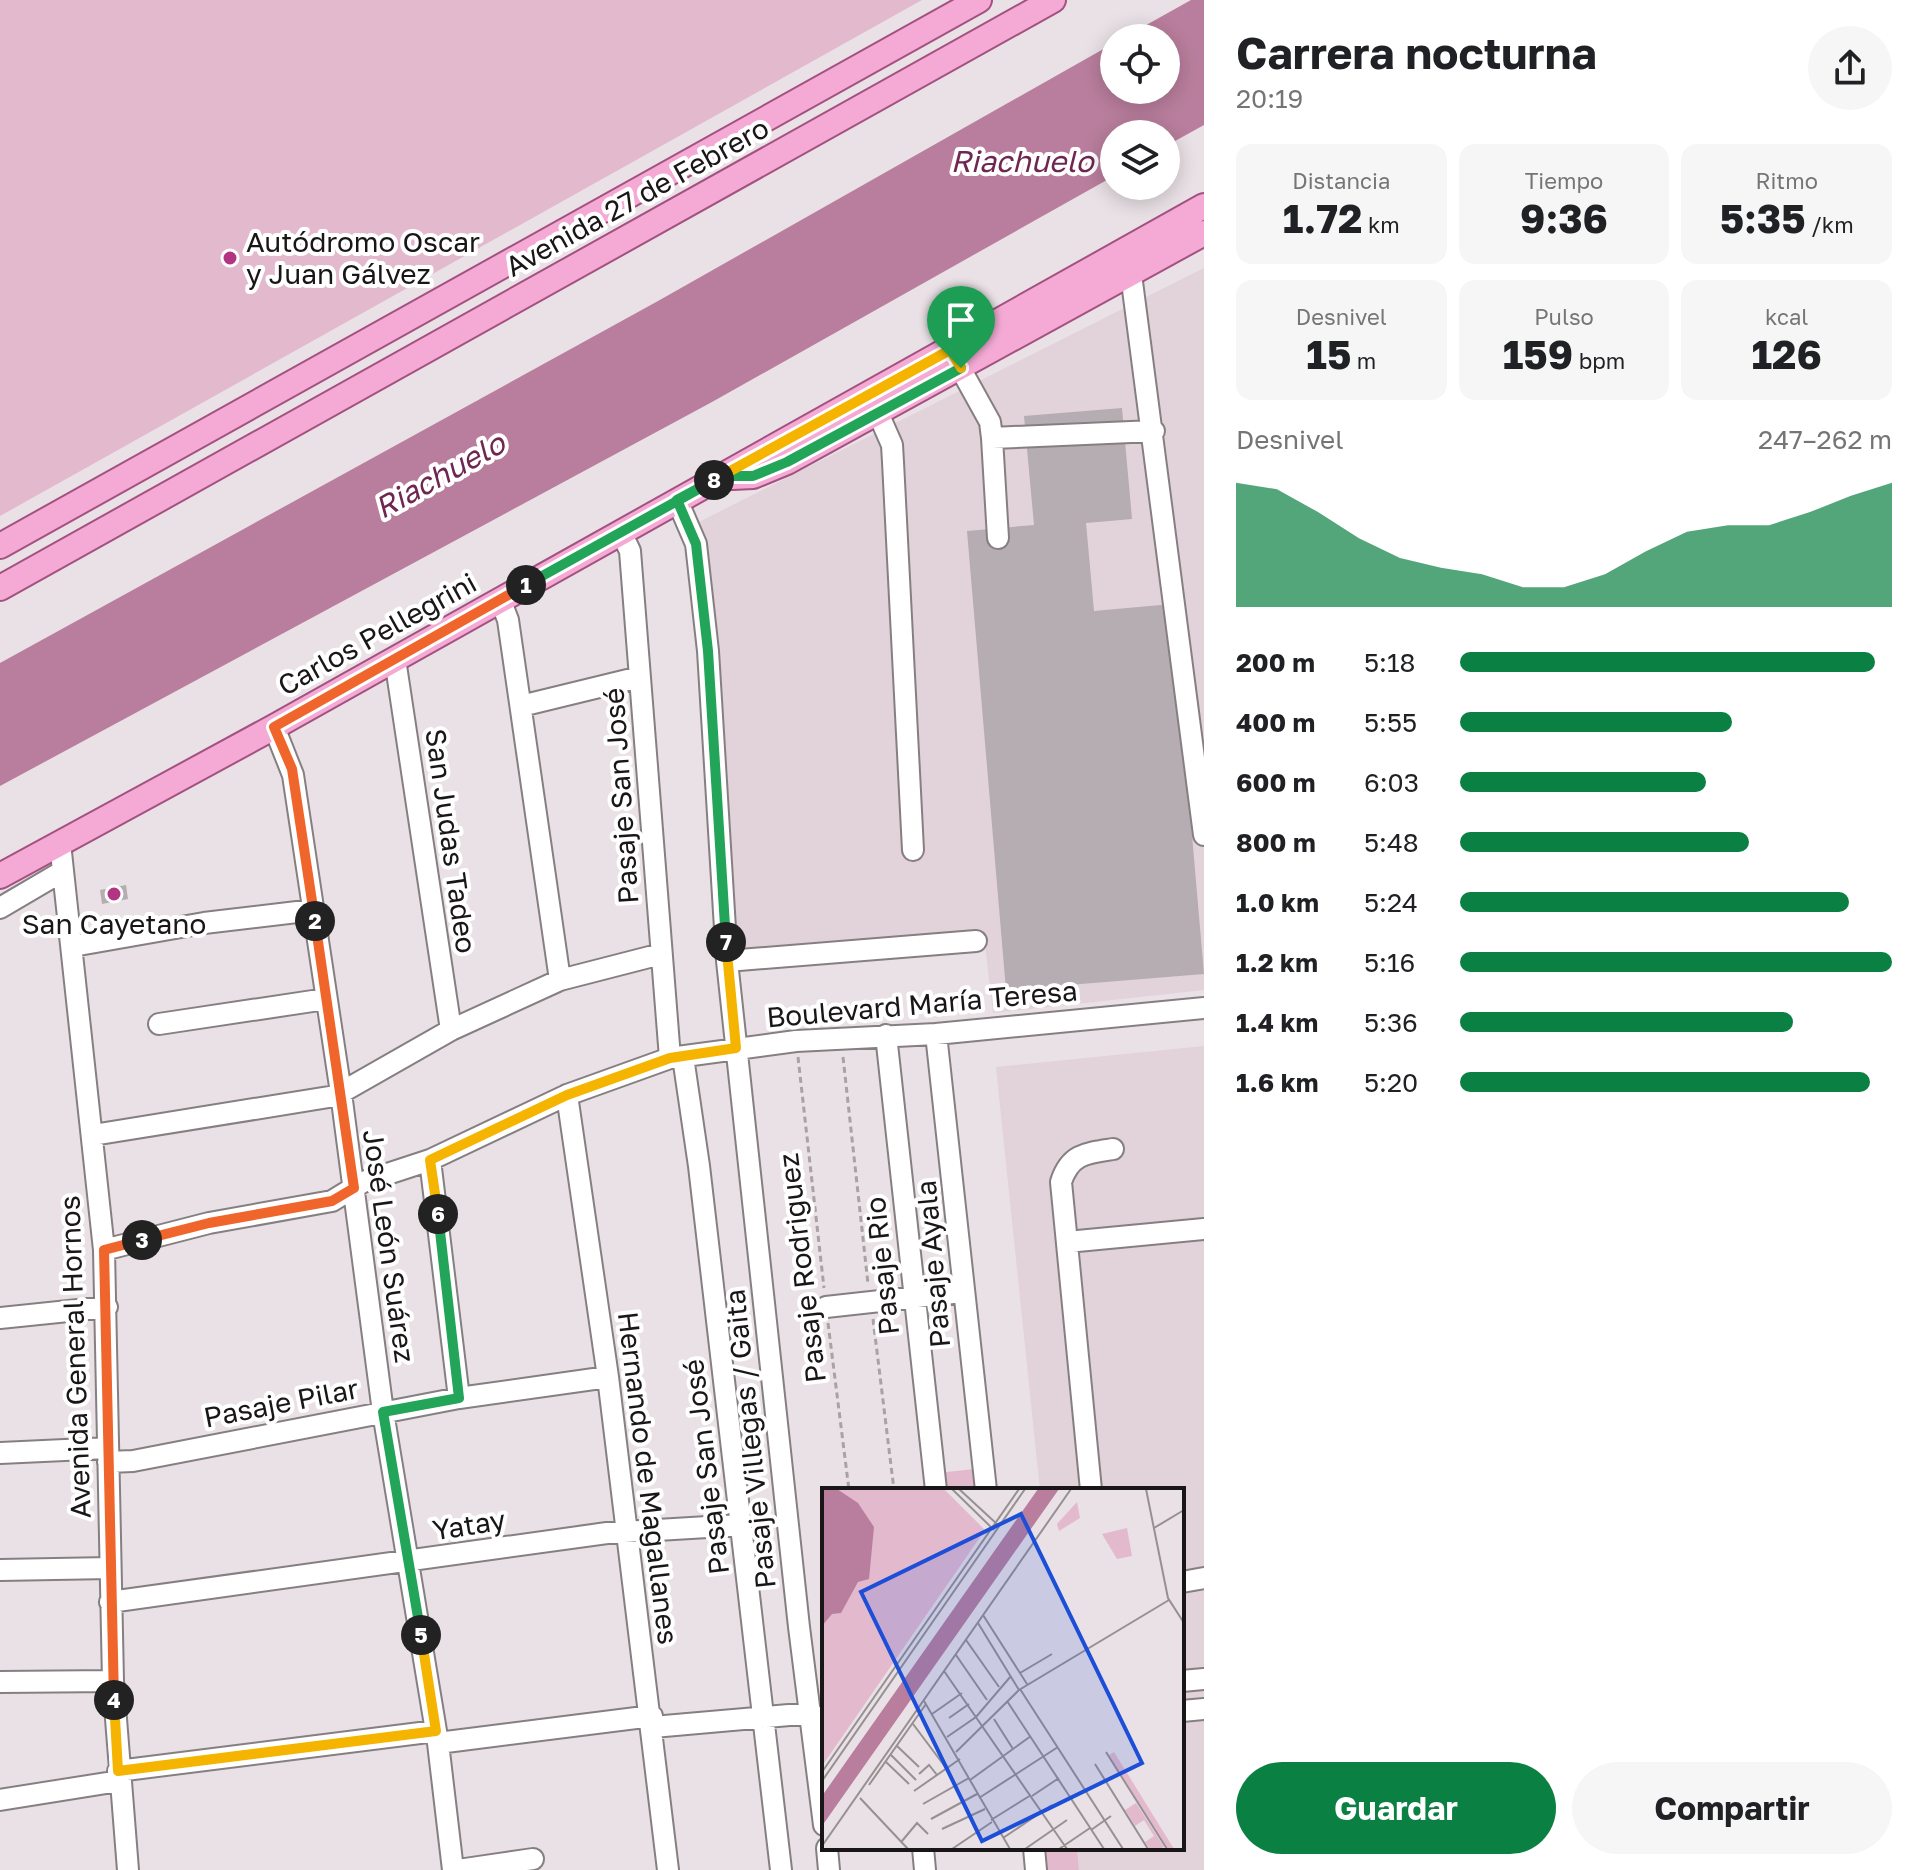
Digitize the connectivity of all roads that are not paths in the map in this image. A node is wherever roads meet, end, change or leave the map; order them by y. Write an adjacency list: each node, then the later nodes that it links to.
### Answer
1 (979, 0): 16 (main road, Avenida 27 de Febrero)
2 (993, 0): 4 (main road)
3 (1039, 3): 4 (main road, Avenida 27 de Febrero)
4 (1003, 27): 17 (main road, Avenida 27 de Febrero)
5 (1204, 206): 7 (main road, Carlos Pellegrini)
6 (1204, 233): 7 (main road, Carlos Pellegrini)
7 (1125, 263): 8 (main road, Carlos Pellegrini); 10 (street)
8 (955, 359): 9 (main road, Carlos Pellegrini); 11 (street); 12 (main road, Carlos Pellegrini)
9 (878, 413): 12 (main road, Carlos Pellegrini); 25 (street)
10 (1154, 431): 11 (street); 23 (street)
11 (992, 438): 15 (street)
12 (722, 476): 13 (main road, Carlos Pellegrini)
13 (677, 500): 14 (main road, Carlos Pellegrini); 33 (street, Pasaje Villegas / Gaita)
14 (621, 532): 18 (main road, Carlos Pellegrini); 20 (street, Pasaje San José)
15 (998, 538)
16 (0, 546)
17 (0, 588)
18 (500, 599): 19 (main road, Carlos Pellegrini); 21 (street)
19 (395, 659): 22 (main road, Carlos Pellegrini); 38 (street, San Judas Tadeo)
20 (640, 677): 21 (street); 32 (street, Pasaje San José)
21 (521, 706): 34 (street)
22 (274, 727): 24 (main road, Carlos Pellegrini); 29 (street, José León Suárez)
23 (1204, 835)
24 (60, 843): 26 (street, Avenida General Hornos); 27 (main road, Carlos Pellegrini)
25 (913, 850)
26 (63, 871): 28 (street); 31 (street, Avenida General Hornos)
27 (0, 876)
28 (0, 908)
29 (314, 910): 31 (street); 35 (street, José León Suárez)
30 (976, 941): 33 (street)
31 (73, 946): 45 (street, Avenida General Hornos)
32 (661, 954): 34 (street); 42 (street, Pasaje San José)
33 (727, 961): 41 (street, Pasaje Villegas / Gaita)
34 (560, 980): 38 (street)
35 (326, 999): 37 (street); 43 (street, José León Suárez)
36 (1204, 1008): 39 (street, Boulevard María Teresa)
37 (159, 1024)
38 (451, 1030): 43 (street)
39 (936, 1034): 40 (street, Boulevard María Teresa); 52 (street, Pasaje Ayala)
40 (886, 1035): 41 (street, Boulevard María Teresa); 53 (street, Pasaje Rio)
41 (736, 1048): 42 (street, Boulevard María Teresa); 80 (street, Pasaje Villegas / Gaita)
42 (676, 1057): 44 (street, Boulevard María Teresa); 65 (street, Pasaje San José)
43 (341, 1093): 45 (street); 48 (street, José León Suárez)
44 (567, 1095): 47 (street, Boulevard María Teresa); 57 (street, Hernando de Magallanes)
45 (93, 1135): 51 (street, Avenida General Hornos)
46 (1113, 1149): 50 (street)
47 (430, 1160): 48 (street, Boulevard María Teresa); 58 (street)
48 (354, 1188): 51 (street, Boulevard María Teresa); 59 (street, José León Suárez)
49 (1204, 1229): 50 (street)
50 (1067, 1242): 64 (street)
51 (104, 1250): 54 (street, Avenida General Hornos)
52 (962, 1292): 53 (street); 63 (street, Pasaje Ayala)
53 (913, 1298): 55 (street); 62 (street, Pasaje Rio)
54 (107, 1307): 56 (street); 61 (street, Avenida General Hornos)
55 (826, 1307)
56 (0, 1318)
57 (608, 1377): 58 (street, Pasaje Pilar); 66 (street, Hernando de Magallanes)
58 (459, 1398): 59 (street, Pasaje Pilar)
59 (383, 1412): 61 (street, Pasaje Pilar); 67 (street, José León Suárez)
60 (0, 1453): 61 (street, Pasaje Pilar)
61 (108, 1455): 68 (street, Avenida General Hornos)
62 (936, 1488)
63 (986, 1488)
64 (1091, 1488)
65 (741, 1525): 66 (street, Yatay); 79 (street, Pasaje San José)
66 (625, 1531): 67 (street, Yatay); 81 (street, Hernando de Magallanes)
67 (409, 1562): 72 (street, Yatay); 82 (street, José León Suárez)
68 (110, 1568): 69 (street); 72 (street, Avenida General Hornos)
69 (0, 1570)
70 (1204, 1578): 71 (street)
71 (1184, 1582)
72 (110, 1602): 74 (street, Avenida General Hornos)
73 (1204, 1679): 75 (street)
74 (113, 1681): 76 (street); 83 (street, Avenida General Hornos)
75 (1184, 1681)
76 (0, 1682)
77 (1204, 1709): 78 (street)
78 (1184, 1711)
79 (764, 1718): 80 (street); 81 (street); 93 (street, Pasaje San José)
80 (816, 1721): 84 (street, Pasaje Villegas / Gaita)
81 (652, 1722): 82 (street); 92 (street, Hernando de Magallanes)
82 (437, 1737): 83 (street); 91 (street, José León Suárez)
83 (118, 1776): 85 (street); 90 (street, Avenida General Hornos)
84 (822, 1799)
85 (0, 1800)
86 (827, 1850): 94 (street)
87 (923, 1850): 95 (street)
88 (1034, 1850): 96 (street)
89 (533, 1859): 91 (street)
90 (128, 1870)
91 (455, 1870)
92 (668, 1870)
93 (781, 1870)
94 (829, 1870)
95 (925, 1870)
96 (1036, 1870)

